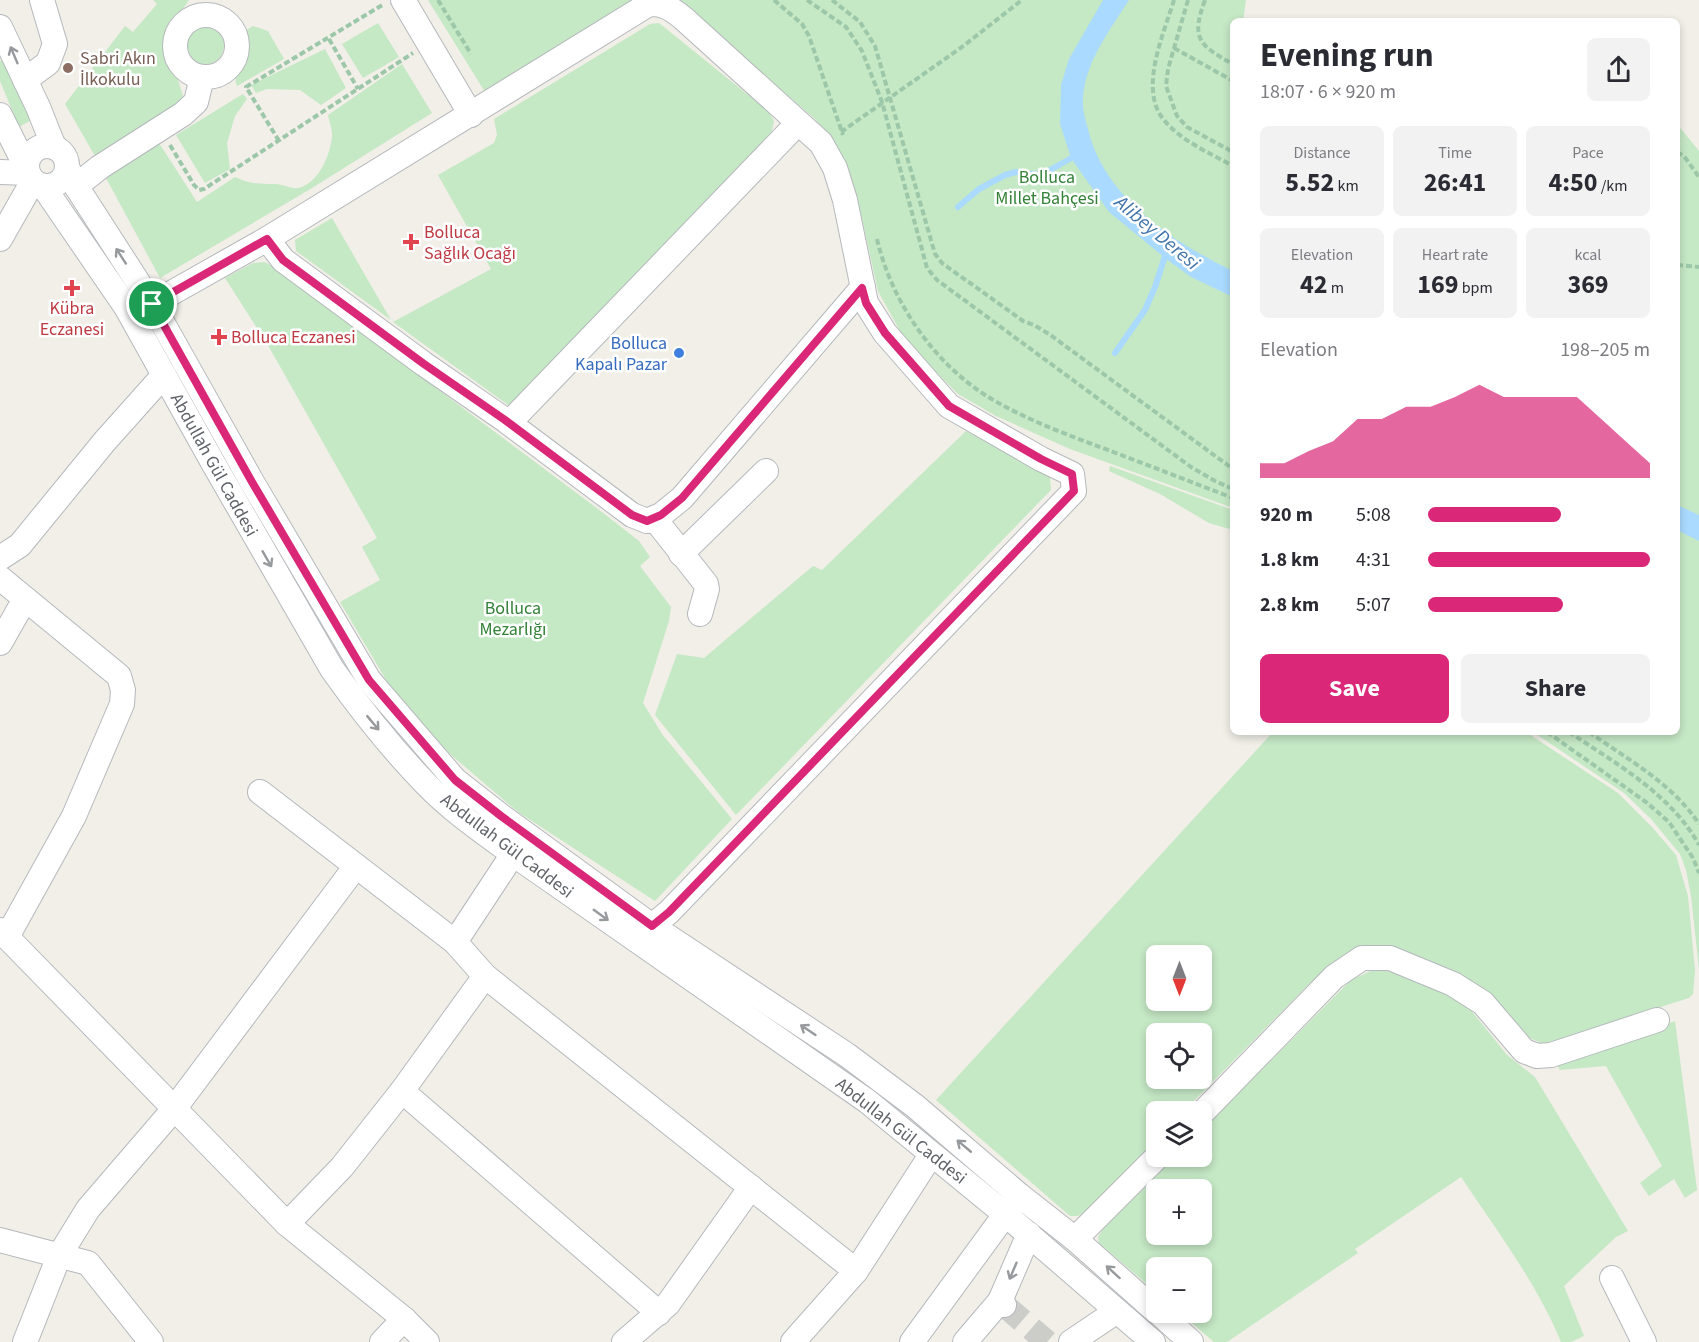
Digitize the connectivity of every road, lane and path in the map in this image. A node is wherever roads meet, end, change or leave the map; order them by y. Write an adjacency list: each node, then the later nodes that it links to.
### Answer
1 (42, 0): 21 (street)
2 (391, 0): 14 (path)
3 (403, 0): 15 (street)
4 (438, 0): 17 (path)
5 (774, 0): 29 (path)
6 (807, 0): 24 (path)
7 (832, 0): 23 (path)
8 (1022, 0): 23 (path)
9 (1174, 0): 34 (path)
10 (1188, 0): 16 (path)
11 (1205, 0): 18 (path)
12 (206, 7): 19 (street); 19 (street)
13 (0, 27): 21 (street, Abdullah Gül Caddesi, one-way to 13)
14 (329, 39): 22 (path); 31 (path)
15 (428, 43): 22 (path); 26 (street)
16 (1174, 48): 20 (path); 32 (path)
17 (471, 54)
18 (1230, 62)
19 (202, 77): 28 (street)
20 (1230, 79)
21 (25, 80): 35 (street, Abdullah Gül Caddesi)
22 (358, 89): 31 (path)
23 (890, 96): 24 (path); 48 (path)
24 (882, 102): 29 (path); 50 (path)
25 (0, 115): 37 (street, Abdullah Gül Caddesi)
26 (471, 115): 27 (street); 41 (street)
27 (798, 123): 44 (street); 47 (street)
28 (161, 128): 31 (path); 35 (street)
29 (842, 132): 30 (path)
30 (845, 140)
31 (279, 141)
32 (1230, 150)
33 (1680, 154): 38 (path)
34 (1230, 164)
35 (66, 167): 37 (street); 37 (street); 45 (street, Abdullah Gül Caddesi, one-way to 35)
36 (0, 172): 37 (street)
37 (32, 177): 40 (street); 46 (street, Abdullah Gül Caddesi)
38 (1699, 177)
39 (875, 233): 51 (path)
40 (0, 239)
41 (267, 239): 45 (street); 47 (street)
42 (1680, 265): 43 (path)
43 (1699, 267)
44 (862, 288): 52 (street); 68 (street)
45 (152, 304): 68 (street, Abdullah Gül Caddesi)
46 (164, 375): 54 (street); 65 (street, Abdullah Gül Caddesi, one-way to 65)
47 (509, 423): 52 (street)
48 (1230, 467)
49 (766, 471): 53 (street)
50 (1230, 488)
51 (1230, 497)
52 (654, 518): 53 (street)
53 (681, 554): 57 (street)
54 (0, 558)
55 (0, 578): 56 (street)
56 (25, 600): 58 (street); 69 (street)
57 (700, 614)
58 (0, 643)
59 (1551, 735): 67 (path)
60 (1573, 735): 64 (path)
61 (1593, 735): 63 (path)
62 (260, 792): 66 (street)
63 (1699, 824)
64 (1699, 845)
65 (513, 854): 70 (street); 76 (street, Abdullah Gül Caddesi, one-way to 76)
66 (356, 866): 70 (street); 75 (street)
67 (1699, 873)
68 (652, 926): 79 (street, Abdullah Gül Caddesi, one-way to 68)
69 (3, 933): 75 (street)
70 (455, 942): 71 (street)
71 (485, 976): 73 (street); 78 (street)
72 (1657, 1020): 74 (street)
73 (402, 1091): 80 (street); 89 (street)
74 (1212, 1103)
75 (174, 1109): 80 (street); 84 (street)
76 (931, 1155): 79 (street, Abdullah Gül Caddesi); 85 (street)
77 (1147, 1167): 82 (street)
78 (751, 1187): 85 (street); 89 (street)
79 (1012, 1205): 81 (street, Abdullah Gül Caddesi); 82 (street, Abdullah Gül Caddesi); 98 (street)
80 (287, 1224): 90 (street)
81 (1029, 1234): 88 (street, Abdullah Gül Caddesi); 99 (street, one-way to 99)
82 (1075, 1239): 87 (street, Abdullah Gül Caddesi, one-way to 82)
83 (0, 1240): 84 (street)
84 (59, 1256): 92 (street); 93 (street)
85 (856, 1271): 97 (street)
86 (1612, 1278): 103 (street)
87 (1146, 1302)
88 (1117, 1311): 100 (street); 101 (street, Abdullah Gül Caddesi)
89 (659, 1313): 96 (street)
90 (404, 1319): 94 (street); 95 (street)
91 (1169, 1323): 102 (street, Abdullah Gül Caddesi)
92 (25, 1342)
93 (151, 1342)
94 (382, 1342)
95 (427, 1342)
96 (624, 1342)
97 (793, 1342)
98 (912, 1342)
99 (965, 1342)
100 (1071, 1342)
101 (1153, 1342)
102 (1191, 1342)
103 (1644, 1342)

